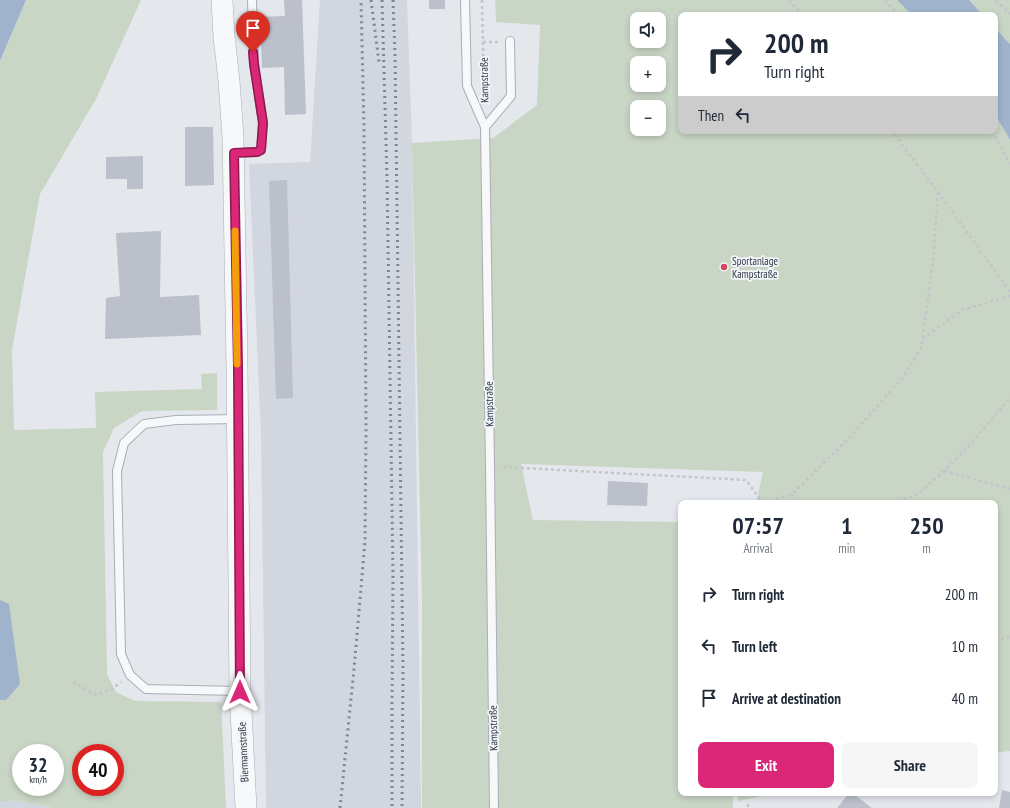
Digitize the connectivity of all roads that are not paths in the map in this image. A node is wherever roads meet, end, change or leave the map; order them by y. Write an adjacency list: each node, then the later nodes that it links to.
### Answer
1 (222, 0): 6 (street, Biermannstraße)
2 (252, 0): 6 (lane)
3 (465, 0): 5 (lane)
4 (510, 41): 5 (lane)
5 (485, 127): 10 (lane, Kampstraße)
6 (234, 153): 7 (street, Biermannstraße)
7 (238, 418): 8 (street, Biermannstraße); 8 (lane)
8 (240, 692): 9 (street, Biermannstraße)
9 (246, 808)
10 (494, 808)

